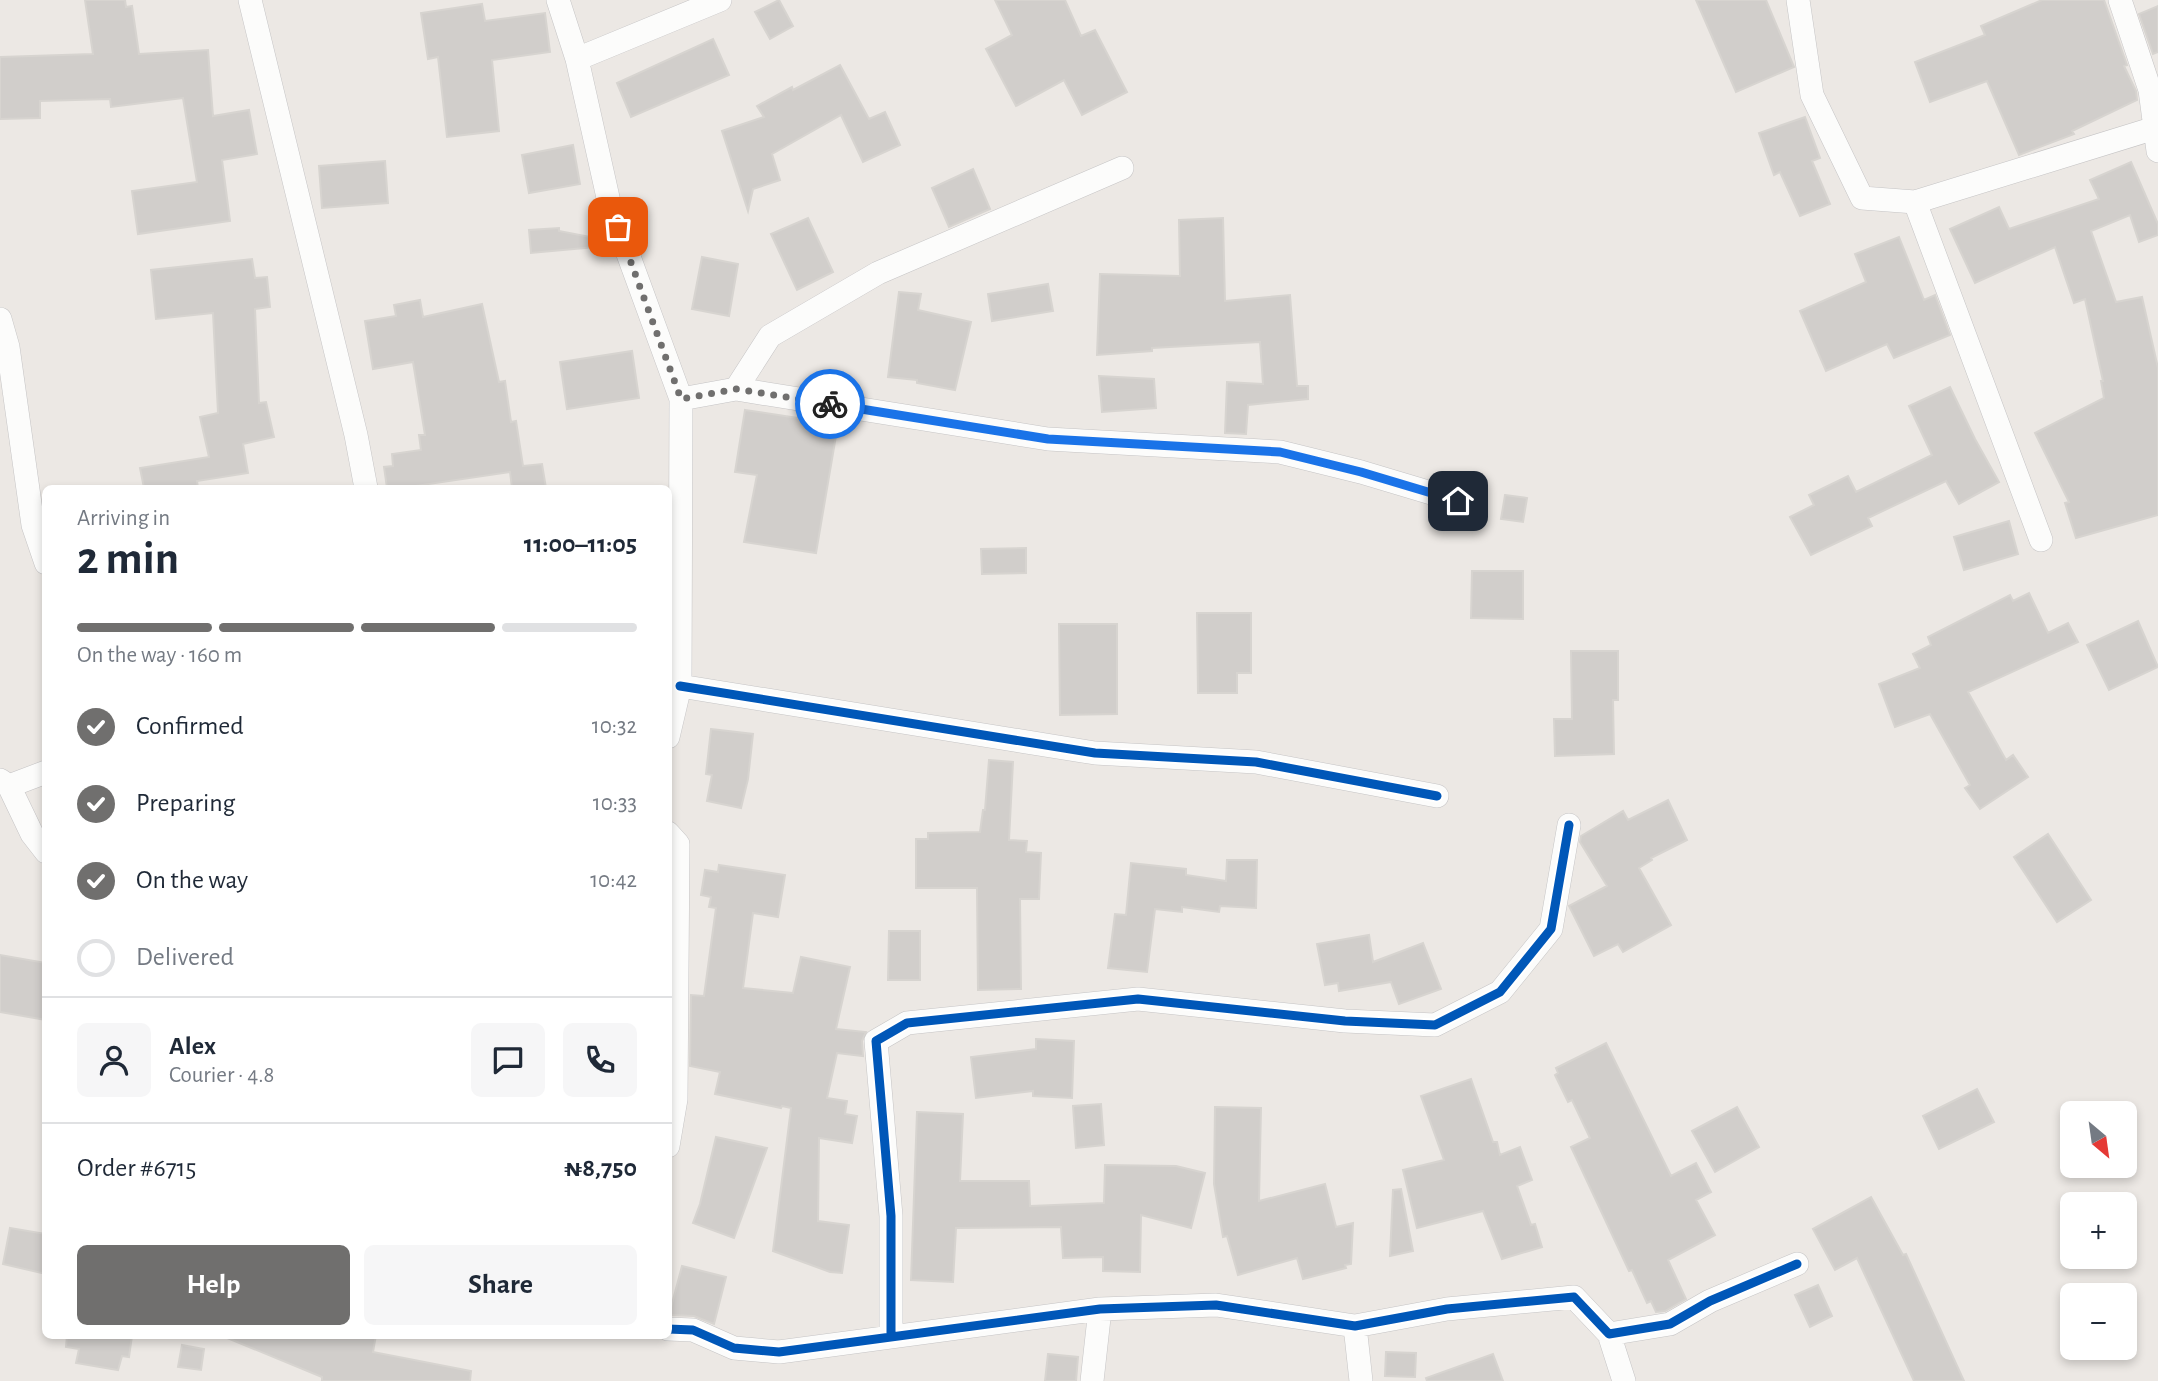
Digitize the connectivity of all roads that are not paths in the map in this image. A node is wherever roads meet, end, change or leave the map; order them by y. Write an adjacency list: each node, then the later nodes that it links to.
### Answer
1 (250, 0): 13 (street)
2 (558, 0): 6 (street)
3 (720, 0): 6 (street)
4 (1798, 0): 9 (street)
5 (2120, 0): 7 (street)
6 (577, 59): 12 (street)
7 (2156, 139): 9 (street)
8 (1122, 168): 11 (street)
9 (1915, 202): 15 (street)
10 (0, 318): 16 (street)
11 (736, 389): 12 (street); 14 (street)
12 (681, 399): 17 (street)
13 (365, 485)
14 (1458, 501)
15 (2041, 540)
16 (42, 551)
17 (680, 686): 18 (street); 21 (street)
18 (672, 720)
19 (42, 773): 20 (street)
20 (5, 783): 24 (street)
21 (1437, 796)
22 (1569, 825): 31 (street)
23 (672, 837): 25 (street)
24 (42, 847)
25 (672, 1122)
26 (1797, 1264): 30 (street)
27 (1100, 1309): 28 (street); 31 (street); 32 (street)
28 (1355, 1326): 30 (street); 33 (street)
29 (672, 1329): 31 (street)
30 (1609, 1334): 34 (street)
31 (891, 1335)
32 (1092, 1381)
33 (1361, 1381)
34 (1624, 1381)

